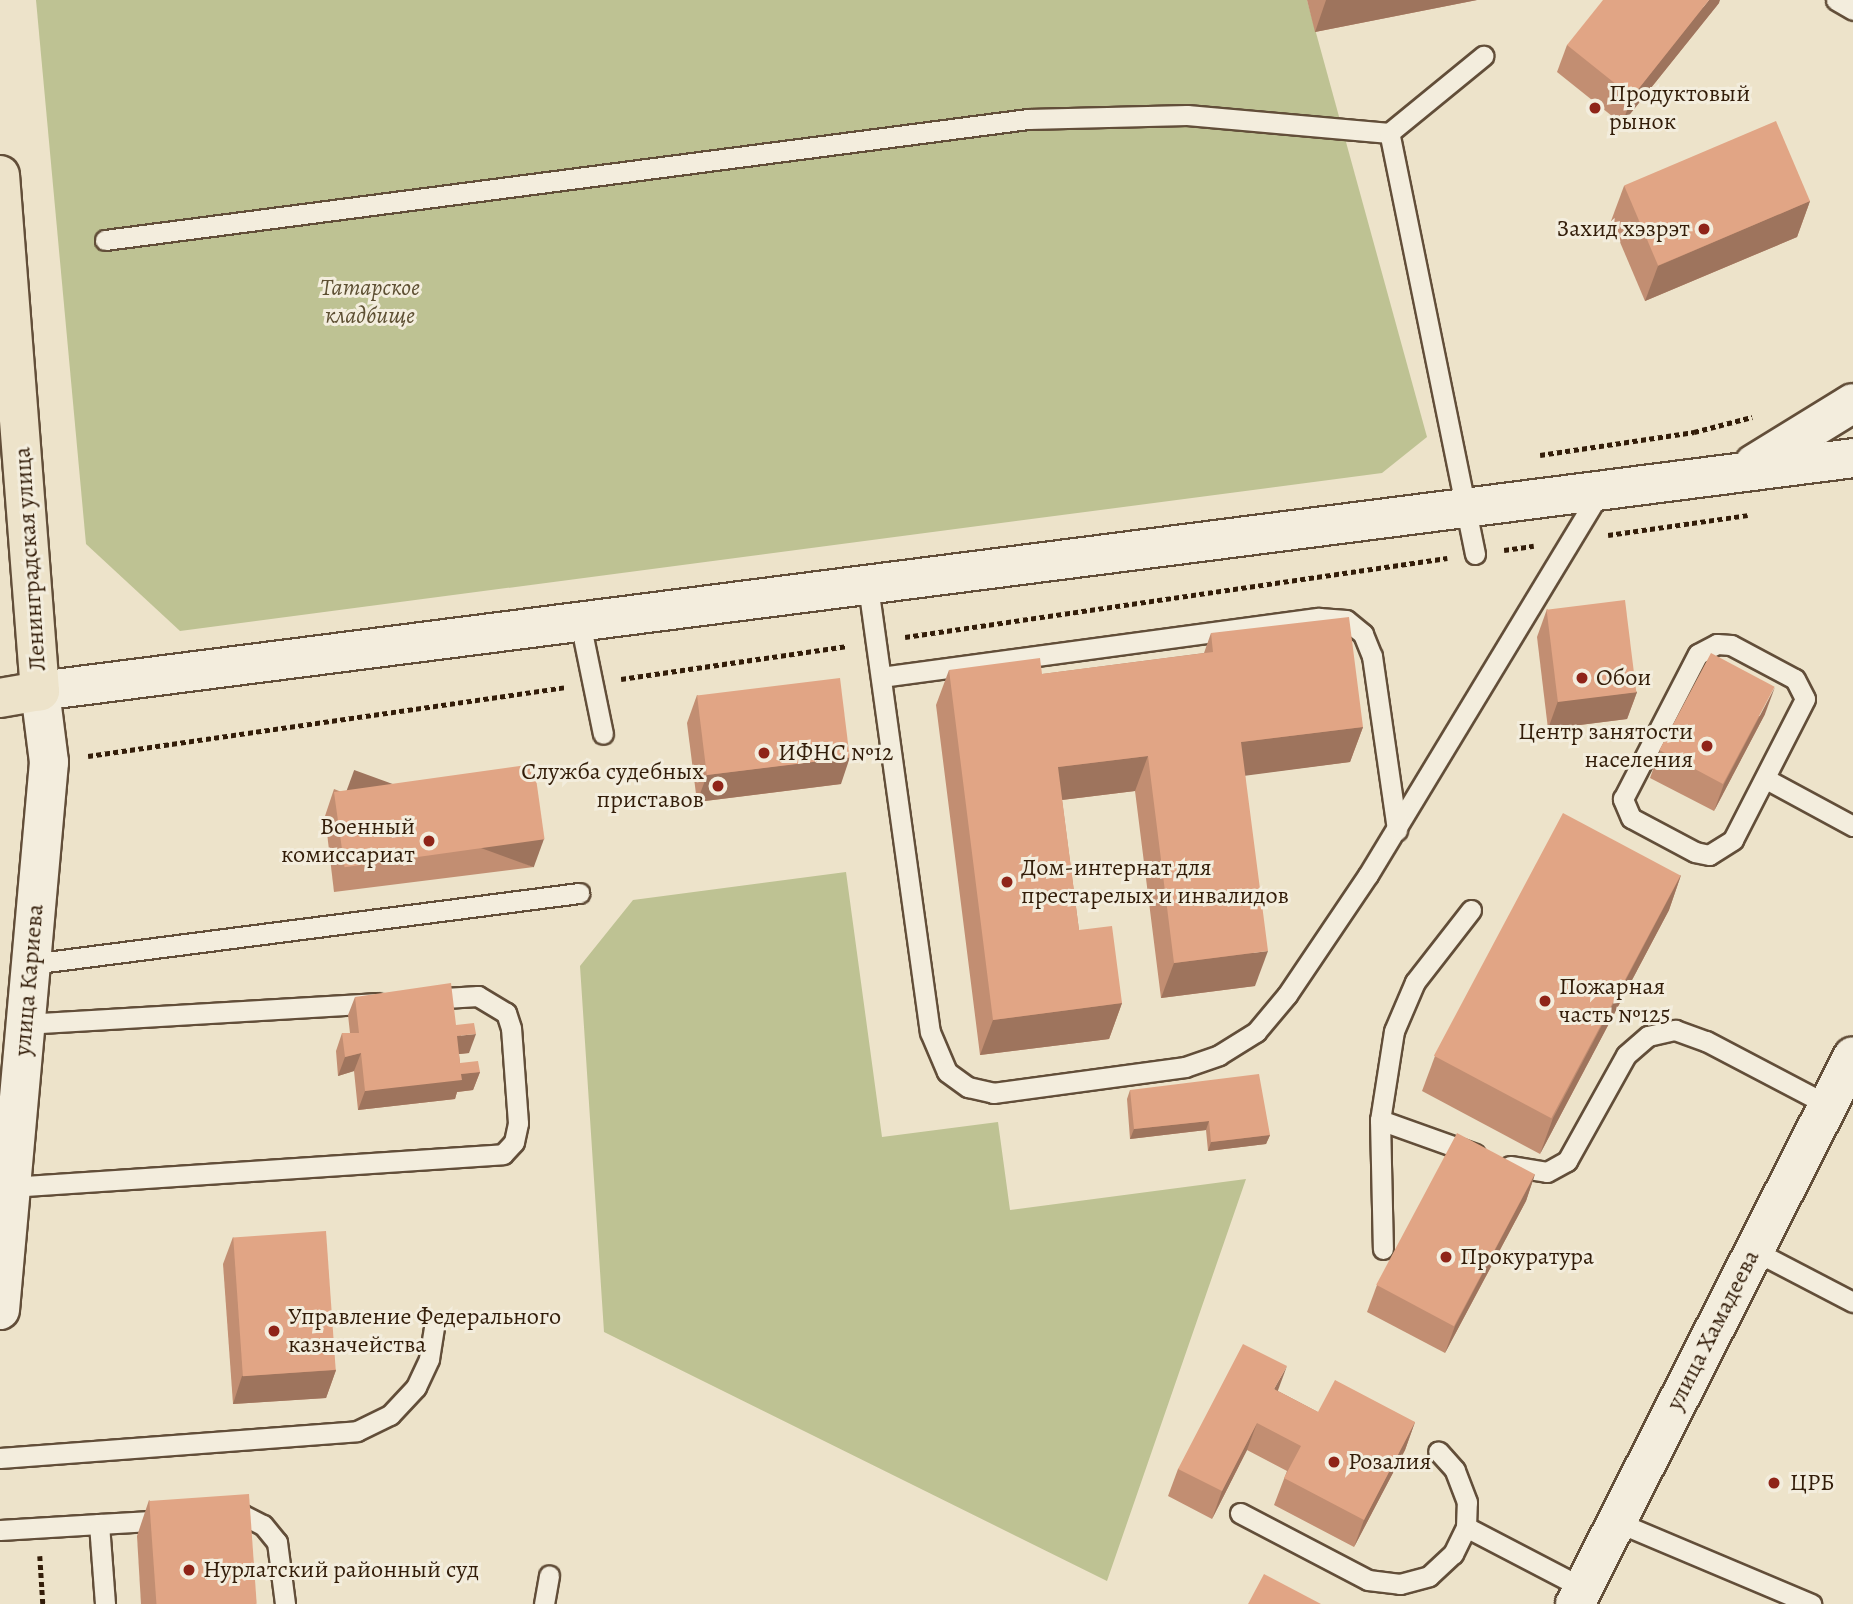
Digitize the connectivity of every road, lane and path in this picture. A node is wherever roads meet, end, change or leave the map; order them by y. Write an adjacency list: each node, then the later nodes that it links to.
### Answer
1 (1836, 0): 2 (lane)
2 (1853, 10)
3 (1483, 56): 4 (lane)
4 (1389, 133): 6 (lane); 11 (lane)
5 (0, 175): 20 (main road, Ленинградская улица)
6 (105, 240)
7 (1853, 402): 9 (street)
8 (1853, 458): 9 (street)
9 (1734, 475): 10 (street)
10 (1600, 492): 11 (street); 13 (lane)
11 (1468, 509): 14 (lane); 15 (street)
12 (1758, 513): 13 (path)
13 (1572, 540): 14 (path); 26 (lane)
14 (1475, 554): 17 (path)
15 (868, 586): 16 (street); 17 (lane)
16 (580, 622): 19 (lane); 20 (street)
17 (876, 642): 18 (lane); 19 (path)
18 (881, 677): 26 (lane); 26 (lane)
19 (592, 683): 22 (lane); 23 (path)
20 (40, 691): 21 (main road); 23 (street, улица Кариева)
21 (0, 698)
22 (603, 734)
23 (49, 762): 29 (street, улица Кариева)
24 (1766, 779): 24 (lane); 25 (lane)
25 (1853, 825)
26 (1397, 830)
27 (579, 893): 29 (lane)
28 (1471, 910): 33 (lane)
29 (31, 964): 30 (street, улица Кариева)
30 (25, 1024): 34 (street, улица Кариева); 34 (lane)
31 (1853, 1056): 32 (street, улица Хамадеева)
32 (1828, 1105): 33 (lane); 36 (street, улица Хамадеева)
33 (1380, 1120): 35 (lane)
34 (10, 1187): 38 (street, улица Кариева)
35 (1383, 1249)
36 (1753, 1250): 37 (lane); 43 (street, улица Хамадеева)
37 (1853, 1302)
38 (0, 1310)
39 (434, 1328): 41 (lane)
40 (1438, 1451): 45 (lane)
41 (0, 1458)
42 (1240, 1513): 45 (lane)
43 (1616, 1522): 49 (street, улица Хамадеева); 54 (lane)
44 (99, 1524): 46 (lane); 51 (lane); 52 (lane)
45 (1466, 1527): 49 (lane)
46 (38, 1528): 47 (lane); 50 (path)
47 (0, 1530)
48 (549, 1575): 53 (lane)
49 (1579, 1596)
50 (43, 1604)
51 (104, 1604)
52 (285, 1604)
53 (544, 1604)
54 (1811, 1604)

